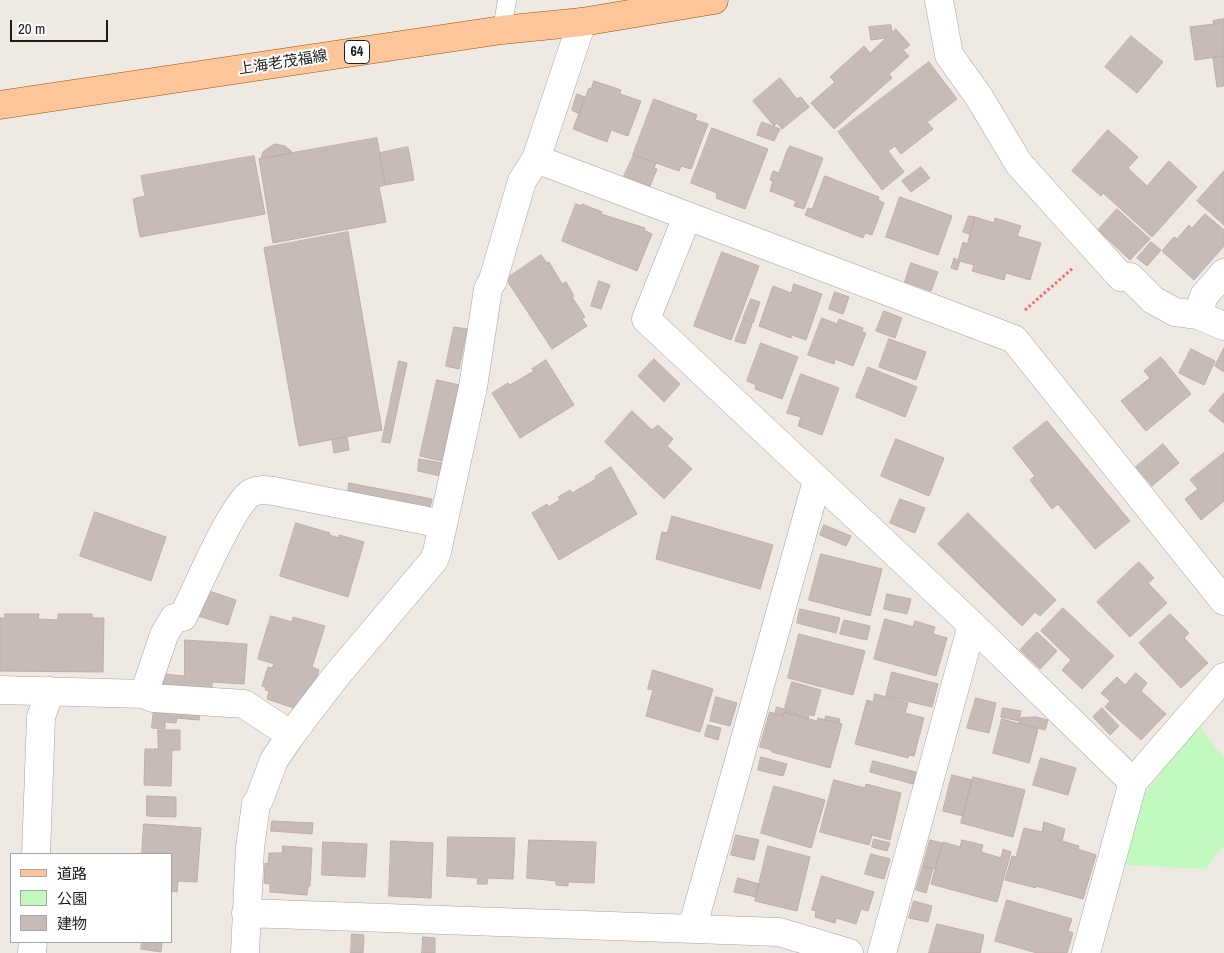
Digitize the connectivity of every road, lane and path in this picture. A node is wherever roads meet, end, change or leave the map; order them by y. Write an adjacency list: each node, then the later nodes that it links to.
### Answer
1 (507, 0): 5 (lane)
2 (714, 0): 4 (main road, 上海老茂福線 / 64)
3 (939, 0): 9 (street)
4 (582, 22): 5 (main road, 上海老茂福線 / 64); 7 (street)
5 (502, 30): 6 (main road, 上海老茂福線 / 64)
6 (0, 105)
7 (536, 160): 8 (street); 15 (street)
8 (687, 217): 13 (street); 14 (street)
9 (1095, 248): 11 (street); 13 (path)
10 (1224, 273): 11 (street)
11 (1198, 315): 12 (street)
12 (1224, 326)
13 (998, 333): 16 (street)
14 (817, 481): 17 (street); 26 (street)
15 (443, 524): 21 (street); 22 (street)
16 (1224, 601)
17 (972, 625): 23 (street); 29 (street)
18 (1224, 677): 23 (street)
19 (0, 690): 20 (street)
20 (50, 691): 21 (street); 24 (street)
21 (144, 694): 22 (street)
22 (291, 734): 25 (street)
23 (1133, 782): 30 (street)
24 (36, 853)
25 (246, 913): 26 (street); 27 (street)
26 (692, 929): 28 (street)
27 (245, 953)
28 (849, 953)
29 (882, 953)
30 (1086, 953)

